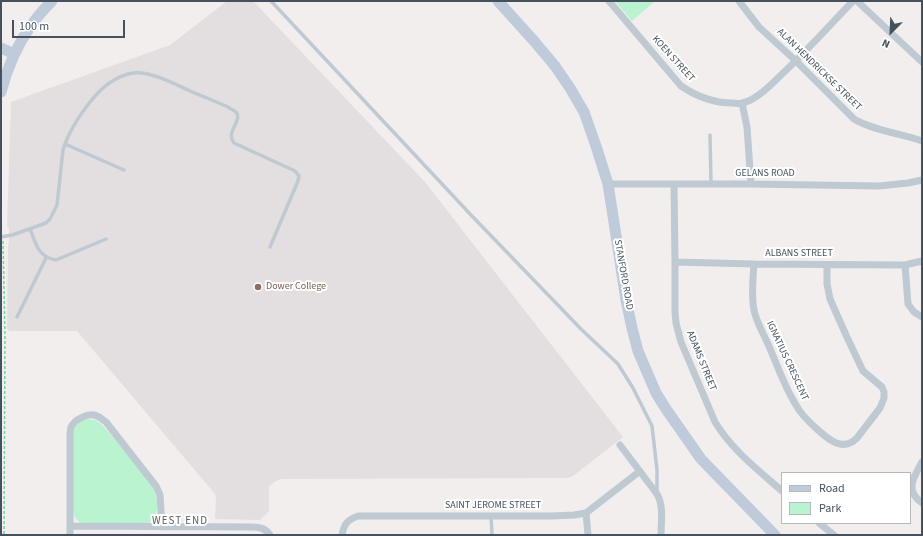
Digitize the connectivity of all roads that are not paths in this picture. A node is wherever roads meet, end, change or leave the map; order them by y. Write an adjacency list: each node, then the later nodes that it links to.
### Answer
1 (52, 1): 9 (main road)
2 (271, 1): 39 (lane)
3 (498, 1): 19 (main road, STANFORD ROAD)
4 (609, 1): 13 (street, KOEN STREET)
5 (739, 1): 10 (street, ALAN HENDRICKSE STREET)
6 (853, 1): 10 (street)
7 (857, 1): 11 (street)
8 (1, 48): 9 (main road)
9 (14, 54): 12 (main road)
10 (796, 61): 13 (street); 15 (street, ALAN HENDRICKSE STREET)
11 (922, 62)
12 (1, 92)
13 (742, 103): 22 (street)
14 (710, 134): 21 (lane)
15 (922, 141)
16 (65, 144): 17 (lane); 23 (lane); 26 (lane)
17 (124, 170)
18 (922, 180): 22 (street, GELANS ROAD)
19 (608, 184): 20 (street, GELANS ROAD); 52 (main road, STANFORD ROAD)
20 (674, 184): 21 (street, GELANS ROAD); 29 (street, ADAMS STREET)
21 (711, 184): 22 (street, GELANS ROAD)
22 (751, 184)
23 (30, 229): 24 (lane); 27 (lane)
24 (2, 237)
25 (106, 239): 27 (lane)
26 (270, 247)
27 (46, 258): 33 (lane)
28 (922, 261): 32 (street, ALBANS STREET)
29 (675, 262): 30 (street, ALBANS STREET); 38 (street, ADAMS STREET)
30 (754, 264): 31 (street, ALBANS STREET); 31 (street, IGNATIUS CRESCENT)
31 (827, 265): 32 (street, ALBANS STREET)
32 (905, 265): 34 (street)
33 (17, 317)
34 (922, 317)
35 (620, 445): 37 (street)
36 (922, 462): 40 (street)
37 (640, 471): 39 (street); 41 (street, SAINT JEROME STREET)
38 (781, 490)
39 (657, 494): 51 (street)
40 (922, 502)
41 (586, 513): 42 (street, SAINT JEROME STREET); 50 (street)
42 (492, 516): 48 (street, SAINT JEROME STREET); 49 (lane)
43 (820, 524): 53 (street)
44 (70, 526): 45 (street); 45 (street); 47 (street)
45 (162, 527): 46 (street)
46 (269, 534)
47 (70, 535)
48 (342, 535)
49 (492, 535)
50 (588, 535)
51 (661, 535)
52 (775, 535)
53 (834, 535)

